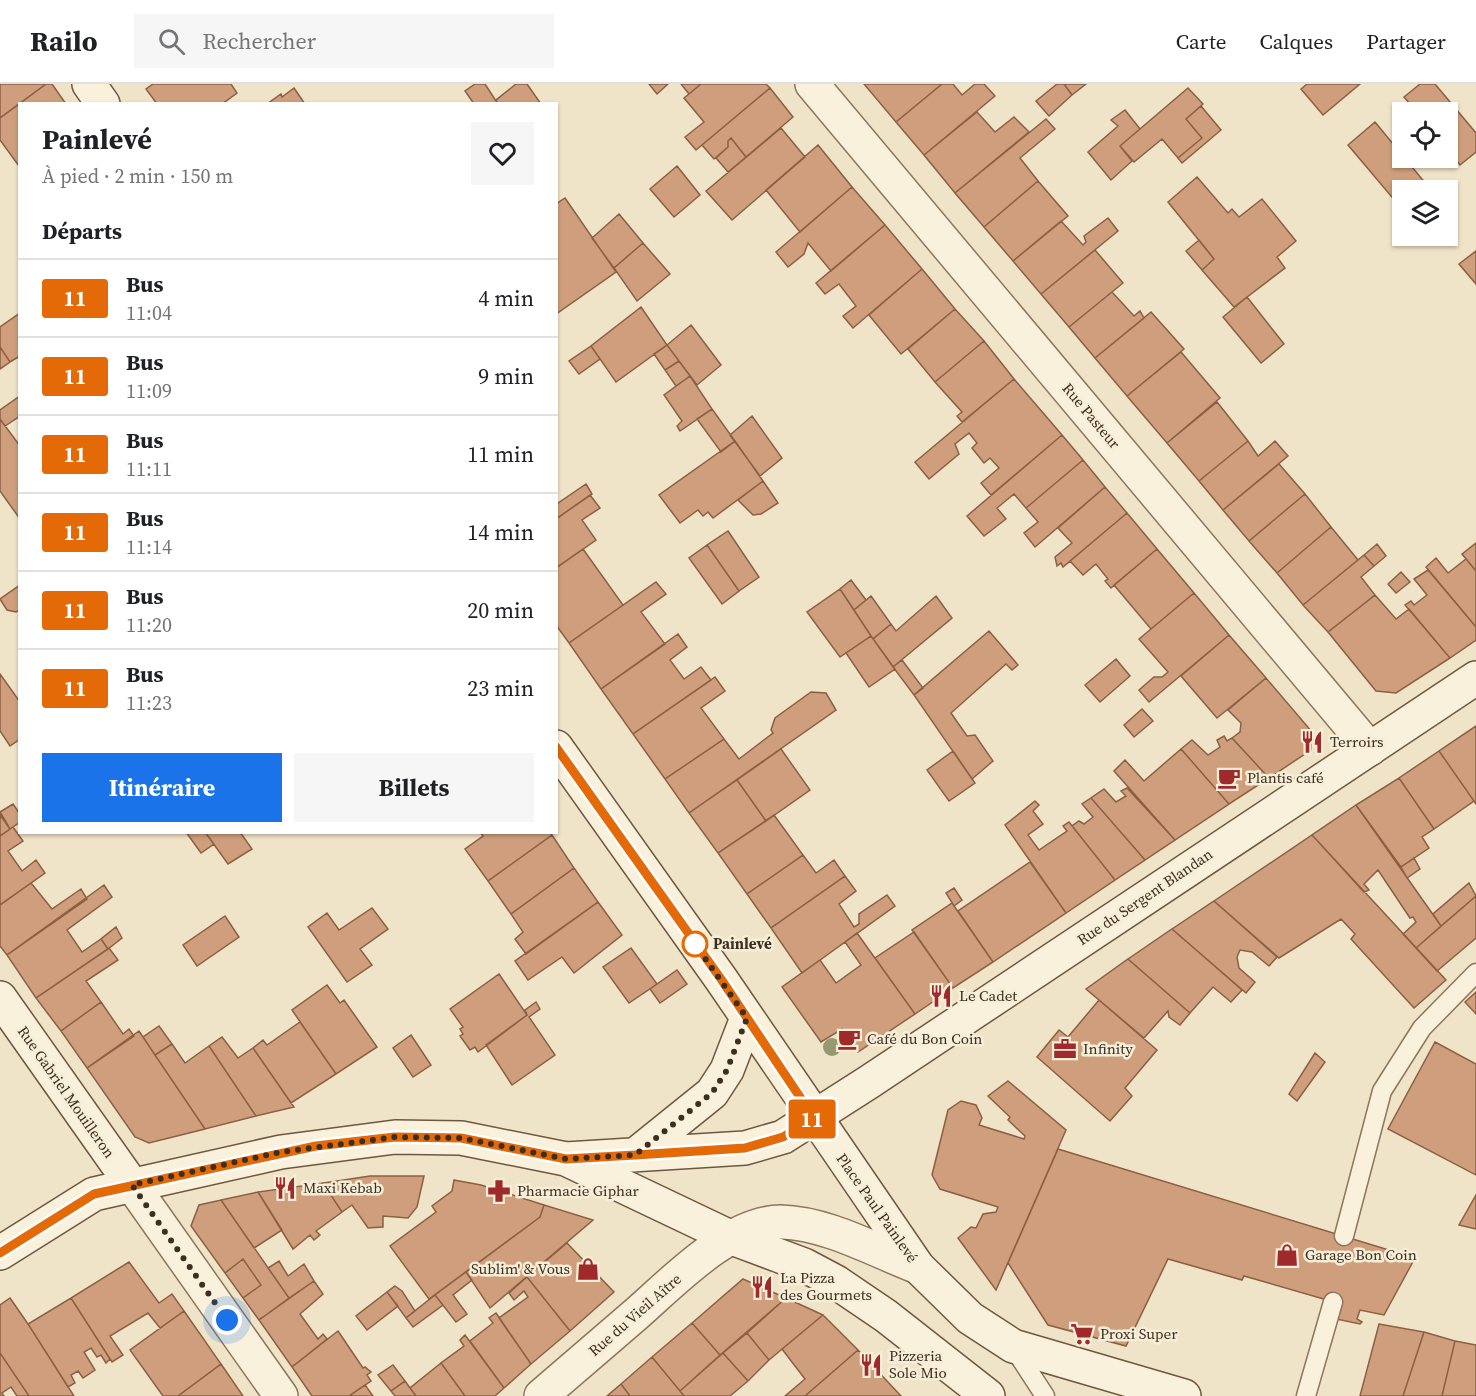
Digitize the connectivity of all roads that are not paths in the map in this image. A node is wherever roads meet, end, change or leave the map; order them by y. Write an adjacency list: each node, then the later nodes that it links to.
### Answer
1 (89, 84): 3 (street)
2 (812, 84): 5 (street, Rue Pasteur)
3 (102, 102)
4 (1476, 678): 5 (street, Rue du Sergent Blandan)
5 (1370, 748): 10 (street, Rue du Sergent Blandan)
6 (558, 750): 9 (street, Place Paul Painlevé)
7 (1476, 974): 14 (lane)
8 (0, 998): 13 (street, Rue Gabriel Mouilleron)
9 (747, 1018): 10 (street, Place Paul Painlevé); 11 (street)
10 (814, 1118): 11 (street, Rue du Sergent Blandan); 17 (street, Place Paul Painlevé)
11 (635, 1155): 12 (street, Rue du Sergent Blandan)
12 (566, 1159): 13 (street); 15 (street)
13 (132, 1185): 16 (street); 21 (street, Rue Gabriel Mouilleron)
14 (1344, 1236)
15 (732, 1238): 17 (street, Place Paul Painlevé); 22 (street, Rue du Vieil Aître); 23 (street)
16 (0, 1253)
17 (918, 1267): 19 (street, Place Paul Painlevé)
18 (1333, 1302): 25 (lane)
19 (1013, 1346): 20 (street, Place Paul Painlevé); 24 (lane)
20 (1169, 1395)
21 (281, 1396)
22 (540, 1396)
23 (988, 1396)
24 (1045, 1396)
25 (1306, 1396)

